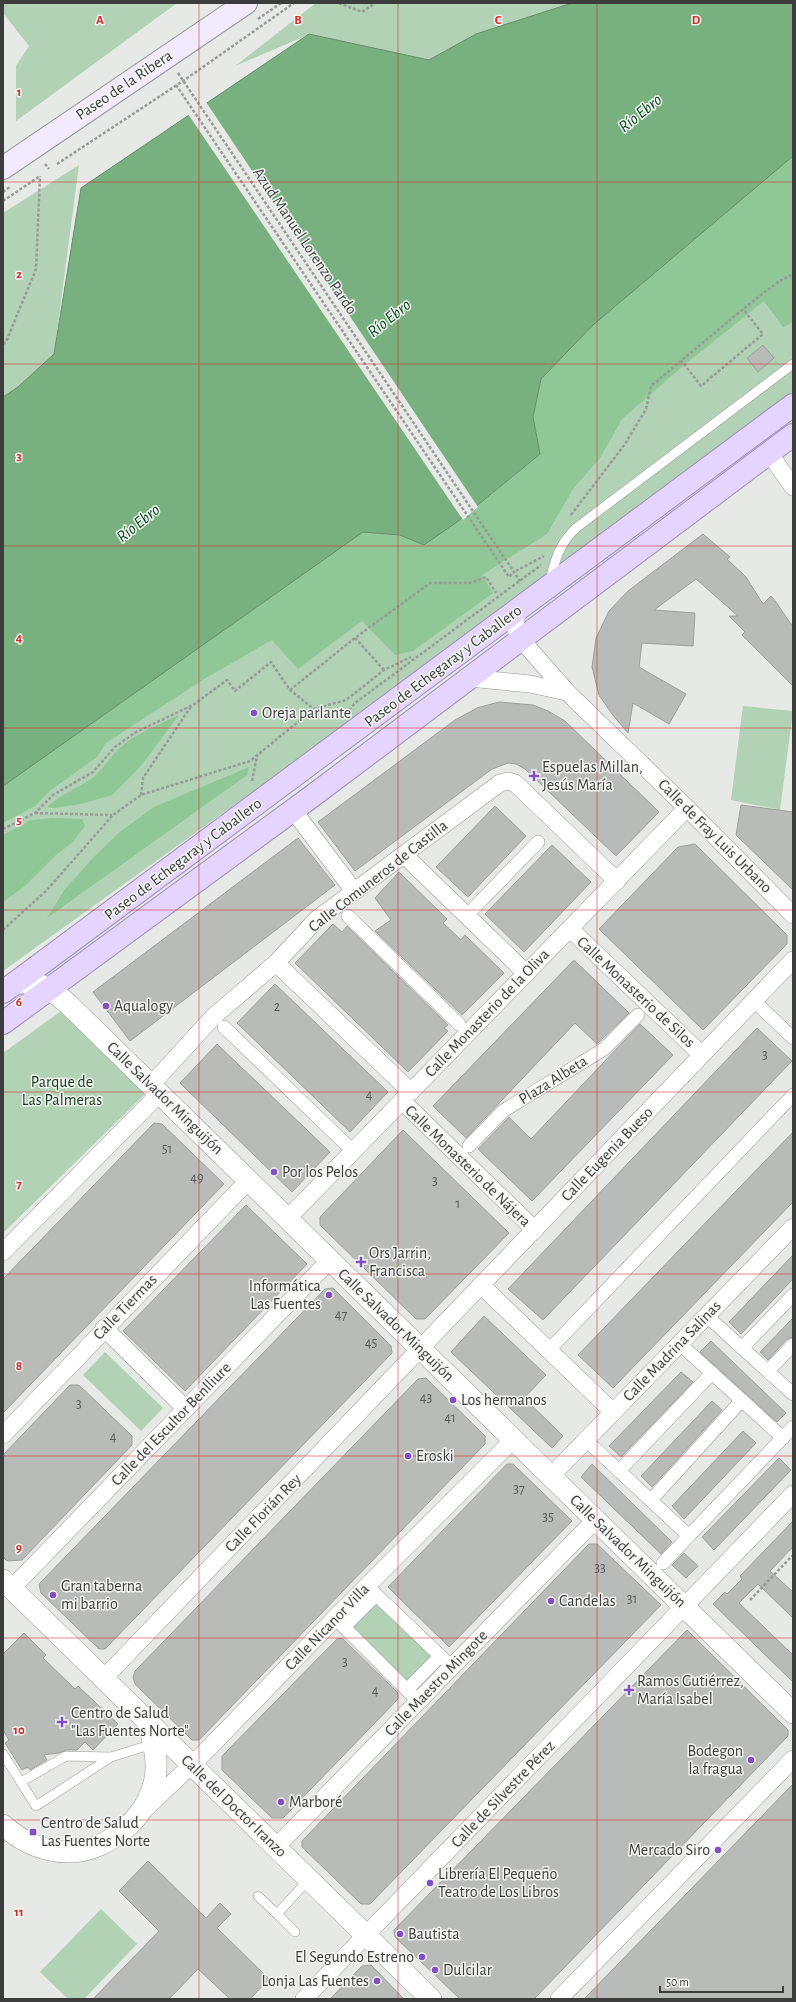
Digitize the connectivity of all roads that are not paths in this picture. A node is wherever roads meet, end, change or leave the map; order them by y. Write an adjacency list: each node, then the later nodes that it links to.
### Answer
1 (246, 3): 2 (main road, Paseo de la Ribera)
2 (3, 168)
3 (793, 364): 8 (lane)
4 (793, 405): 8 (main road, Paseo de Echegaray y Caballero)
5 (793, 435): 6 (main road, Paseo de Echegaray y Caballero)
6 (769, 453): 7 (street); 10 (main road, Paseo de Echegaray y Caballero)
7 (793, 487)
8 (549, 587): 9 (main road, Paseo de Echegaray y Caballero)
9 (517, 611): 10 (street, Calle de Fray Luis Urbano); 26 (main road, Paseo de Echegaray y Caballero)
10 (521, 640): 11 (main road, Paseo de Echegaray y Caballero); 12 (street, Calle de Fray Luis Urbano)
11 (470, 678): 12 (street); 14 (main road, Paseo de Echegaray y Caballero)
12 (567, 692): 13 (street, Calle de Fray Luis Urbano)
13 (687, 808): 17 (street, Calle Monasterio de la Oliva); 20 (street, Calle de Fray Luis Urbano)
14 (293, 810): 18 (street); 27 (main road, Paseo de Echegaray y Caballero)
15 (538, 842): 19 (street)
16 (404, 855): 17 (street, Calle Comuneros de Castilla); 18 (street, Calle Comuneros de Castilla); 25 (street)
17 (617, 880): 22 (street, Calle Monasterio de la Oliva)
18 (354, 891): 24 (street, Calle Comuneros de Castilla)
19 (474, 908)
20 (793, 915)
21 (348, 916): 31 (street)
22 (570, 929): 25 (street, Calle Monasterio de la Oliva); 34 (street, Calle Monasterio de Silos)
23 (793, 960): 28 (street, Calle Eugenia Bueso)
24 (276, 963): 35 (street, Calle Comuneros de Castilla); 37 (street, Calle Monasterio de Nájera)
25 (526, 973): 37 (street, Calle Monasterio de la Oliva)
26 (9, 987): 27 (street, Paseo de Echegaray y Caballero)
27 (50, 988): 30 (main road, Paseo de Echegaray y Caballero); 35 (street, Calle Salvador Minguijón)
28 (754, 1001): 33 (street); 34 (street, Calle Eugenia Bueso)
29 (638, 1015): 38 (street, Plaza Albeta)
30 (3, 1023)
31 (459, 1024)
32 (224, 1027): 39 (street)
33 (793, 1038)
34 (702, 1055): 43 (street, Calle Eugenia Bueso)
35 (155, 1089): 40 (street, Calle Salvador Minguijón); 44 (street, Calle Comuneros de Castilla)
36 (793, 1095): 54 (street)
37 (406, 1097): 39 (street, Calle Monasterio de la Oliva); 43 (street, Calle Monasterio de Nájera)
38 (469, 1146)
39 (353, 1151): 41 (street, Calle Monasterio de la Oliva)
40 (249, 1180): 41 (street, Calle Salvador Minguijón); 49 (street, Calle Tiermas)
41 (288, 1218): 45 (street, Calle Salvador Minguijón)
42 (793, 1228): 48 (street, Calle Madrina Salinas)
43 (535, 1230): 46 (street, Calle Eugenia Bueso)
44 (3, 1252)
45 (330, 1260): 52 (street, Calle Salvador Minguijón); 59 (street, Calle del Escultor Benlliure)
46 (482, 1285): 52 (street, Calle Eugenia Bueso); 54 (street)
47 (793, 1295): 53 (street)
48 (707, 1316): 50 (street, Calle Madrina Salinas); 53 (street)
49 (104, 1328): 59 (street); 62 (street, Calle Tiermas)
50 (680, 1344): 56 (street); 60 (street, Calle Madrina Salinas)
51 (793, 1345): 55 (street)
52 (421, 1348): 64 (street, Calle Salvador Minguijón); 78 (street, Calle Florián Rey)
53 (742, 1348): 55 (street)
54 (549, 1350): 60 (street)
55 (768, 1371): 57 (street)
56 (712, 1372): 58 (street); 66 (street)
57 (793, 1394)
58 (742, 1400): 63 (street); 69 (street)
59 (185, 1408): 73 (street, Calle del Escultor Benlliure)
60 (613, 1412): 65 (street, Calle Madrina Salinas)
61 (793, 1427): 63 (street)
62 (3, 1435)
63 (782, 1438): 71 (street)
64 (514, 1439): 67 (street, Calle Salvador Minguijón); 74 (street, Calle Nicanor Villa)
65 (586, 1440): 66 (street); 67 (street, Calle Madrina Salinas)
66 (619, 1471): 69 (street)
67 (552, 1475): 70 (street, Calle Salvador Minguijón)
68 (793, 1494): 75 (street, Calle de Silvestre Pérez)
69 (651, 1500): 71 (street)
70 (596, 1519): 75 (street, Calle Salvador Minguijón); 77 (street, Calle Maestro Mingote)
71 (689, 1536): 72 (street)
72 (663, 1563)
73 (8, 1584): 78 (street, Calle del Doctor Iranzo)
74 (371, 1590): 76 (street, Calle Nicanor Villa); 77 (street)
75 (685, 1606): 80 (street, Calle Salvador Minguijón); 95 (street, Calle de Silvestre Pérez)
76 (339, 1623): 79 (street); 86 (street, Calle Nicanor Villa)
77 (446, 1662): 79 (street, Calle Maestro Mingote)
78 (105, 1677): 81 (street, Calle del Doctor Iranzo)
79 (413, 1696): 90 (street, Calle Maestro Mingote)
80 (793, 1713)
81 (148, 1722): 82 (street); 86 (street, Calle del Doctor Iranzo)
82 (153, 1744): 84 (lane); 88 (street)
83 (3, 1754): 87 (lane)
84 (111, 1757): 87 (lane); 87 (lane)
85 (793, 1759): 98 (street)
86 (192, 1765): 88 (street, Calle Nicanor Villa); 90 (street, Calle del Doctor Iranzo)
87 (21, 1782)
88 (140, 1814): 89 (street)
89 (3, 1826)
90 (276, 1847): 91 (street, Calle del Doctor Iranzo)
91 (309, 1879): 93 (lane); 95 (street, Calle del Doctor Iranzo)
92 (258, 1896): 93 (lane)
93 (277, 1914): 94 (lane)
94 (295, 1932)
95 (366, 1935): 96 (street, Calle de Silvestre Pérez); 97 (street, Calle del Doctor Iranzo)
96 (304, 1999)
97 (431, 1999)
98 (559, 1999)

